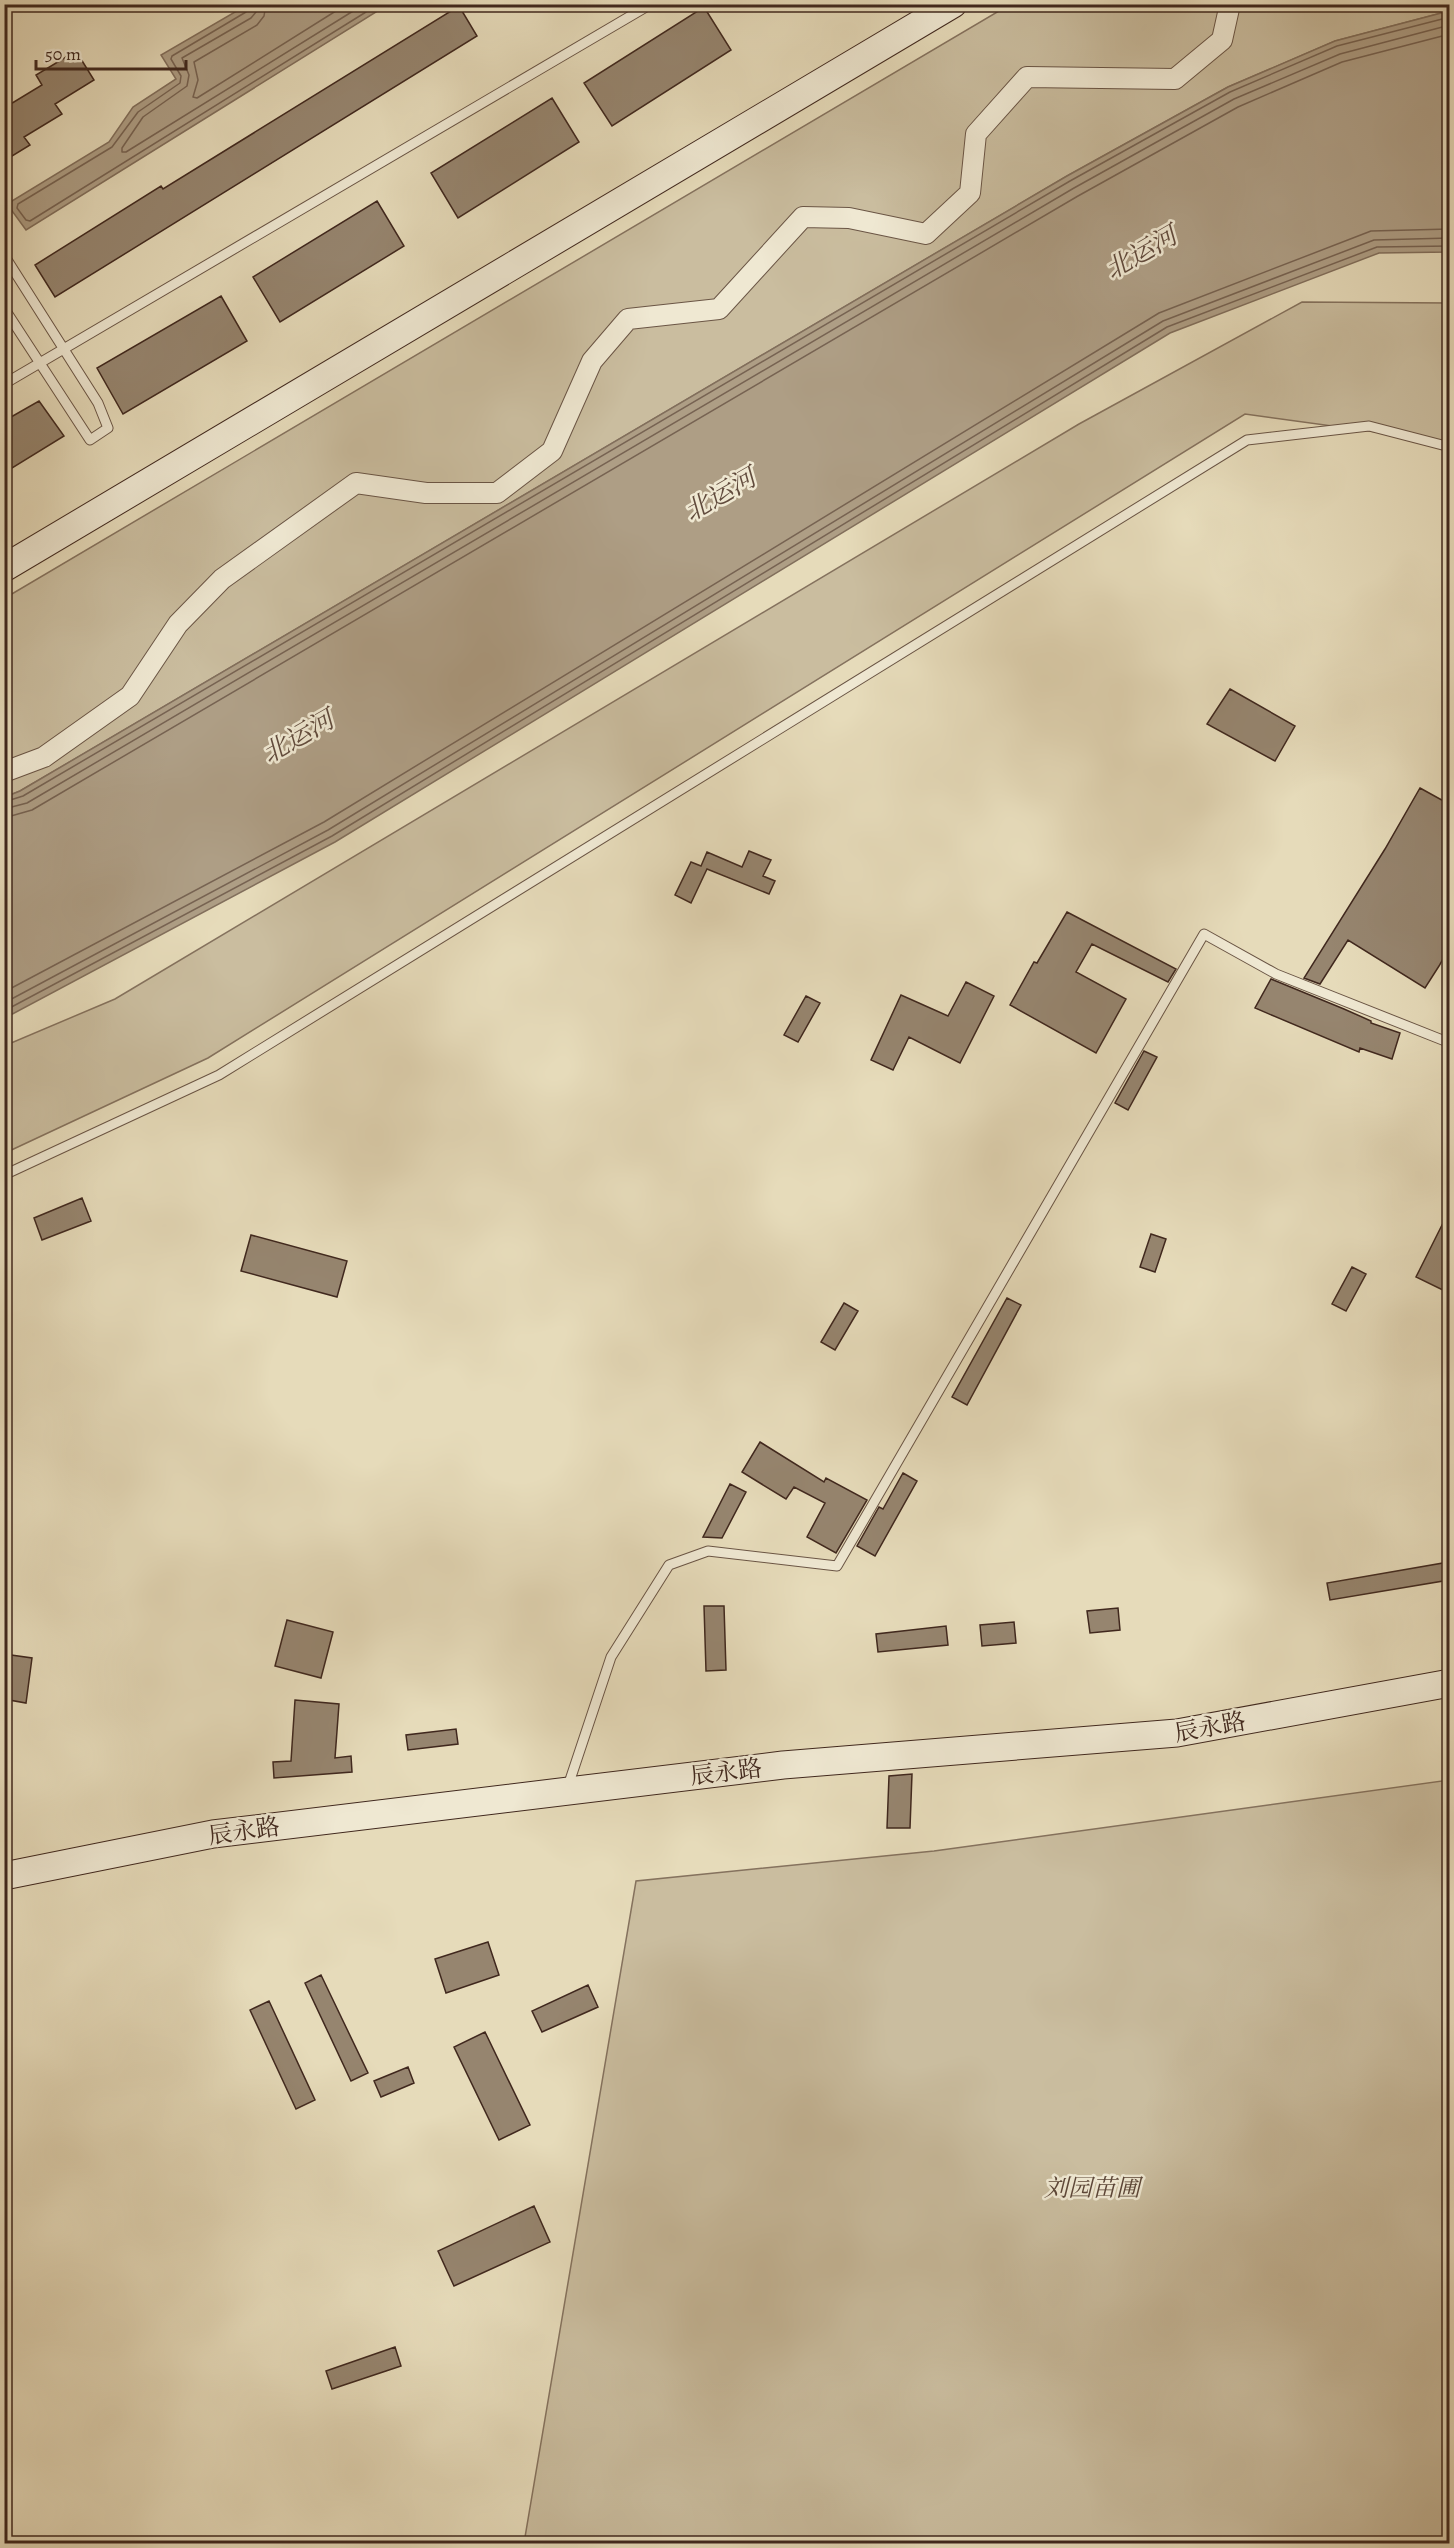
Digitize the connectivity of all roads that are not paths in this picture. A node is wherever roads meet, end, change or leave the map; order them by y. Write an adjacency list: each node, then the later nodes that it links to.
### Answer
1 (651, 4): 6 (lane)
2 (953, 4): 10 (main road)
3 (1230, 4): 11 (street)
4 (4, 255): 6 (lane)
5 (4, 308): 7 (lane)
6 (65, 348): 7 (lane); 7 (lane)
7 (40, 363): 8 (lane)
8 (4, 384)
9 (1449, 447): 13 (lane)
10 (4, 568)
11 (4, 772)
12 (1449, 1043): 15 (lane)
13 (4, 1175)
14 (1449, 1683): 15 (main road, 辰永路)
15 (566, 1791): 16 (main road, 辰永路)
16 (4, 1876)

